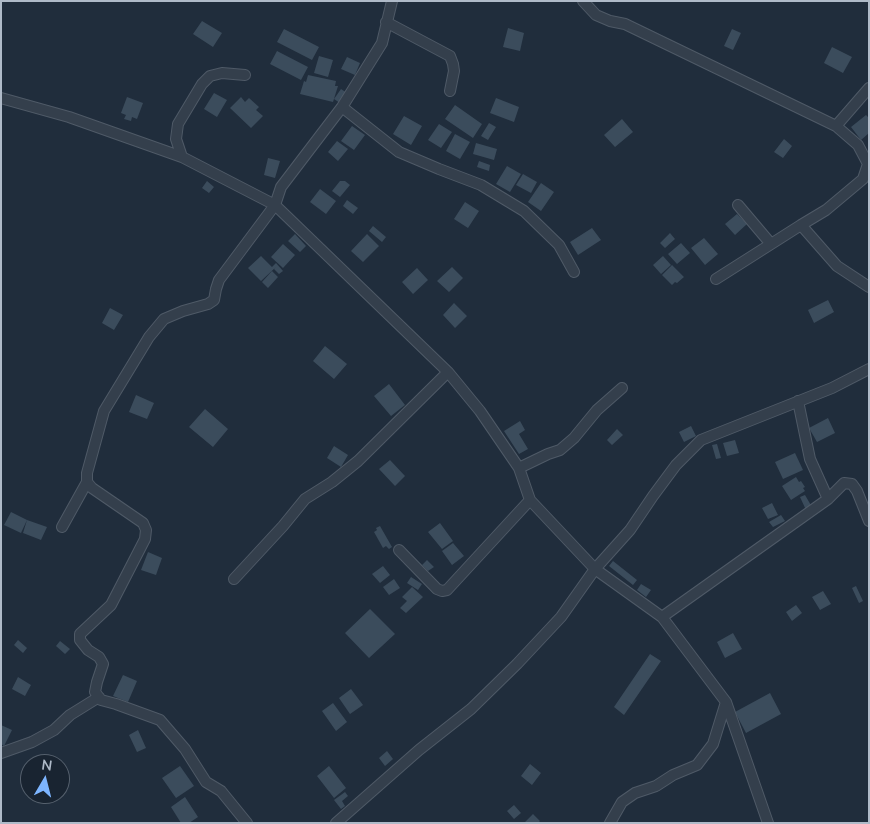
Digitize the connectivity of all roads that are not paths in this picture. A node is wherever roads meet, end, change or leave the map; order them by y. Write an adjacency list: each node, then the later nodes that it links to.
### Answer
1 (392, 1): 3 (street)
2 (583, 1): 9 (street)
3 (386, 22): 6 (street); 8 (street)
4 (245, 74): 10 (street)
5 (869, 88): 9 (street)
6 (450, 91)
7 (1, 98): 10 (street)
8 (342, 107): 11 (street); 15 (street)
9 (836, 126): 13 (street)
10 (182, 157): 11 (street)
11 (275, 205): 19 (street); 23 (street)
12 (738, 205): 14 (street)
13 (800, 225): 14 (street); 17 (street)
14 (771, 244): 16 (street)
15 (574, 272)
16 (716, 279)
17 (869, 287)
18 (869, 369): 21 (street)
19 (448, 372): 22 (street); 30 (street)
20 (622, 388): 22 (street)
21 (798, 401): 24 (street); 29 (street)
22 (519, 468): 25 (street)
23 (87, 482): 27 (street); 32 (street)
24 (828, 499): 26 (street); 31 (street)
25 (530, 500): 28 (street); 29 (street)
26 (869, 521)
27 (62, 527)
28 (399, 550)
29 (595, 569): 31 (street); 36 (street)
30 (234, 579)
31 (662, 617): 33 (street)
32 (98, 697): 34 (street); 35 (street)
33 (726, 702): 37 (street); 38 (street)
34 (1, 753)
35 (247, 823)
36 (336, 823)
37 (610, 823)
38 (768, 823)

